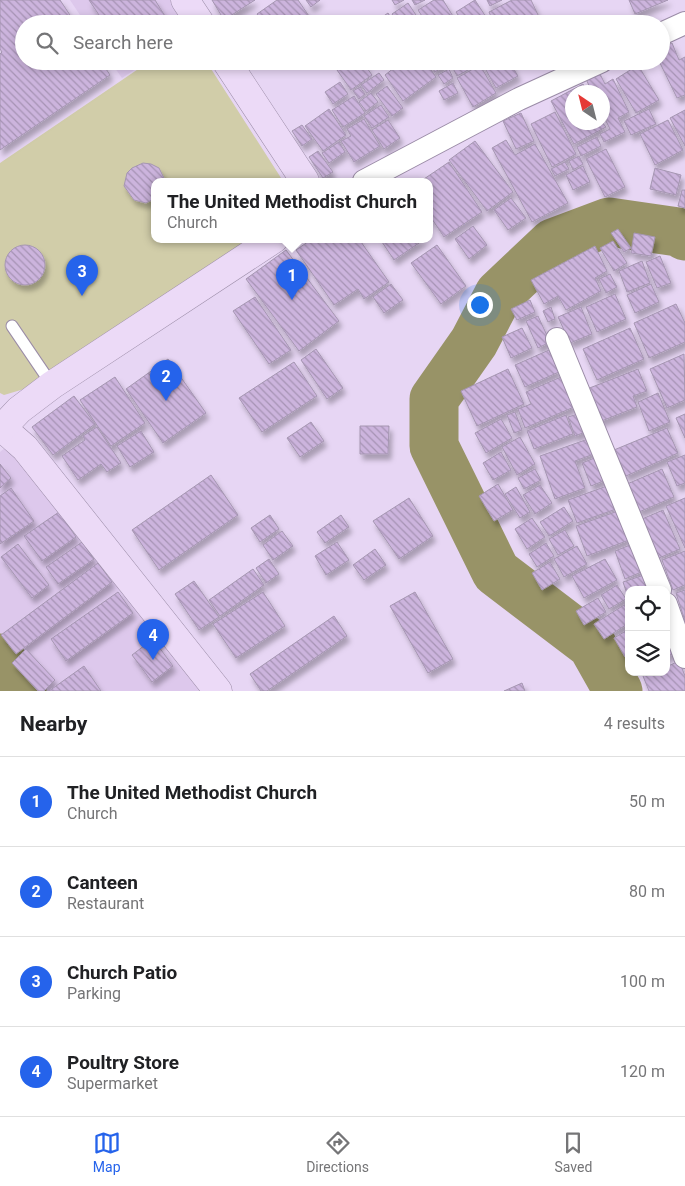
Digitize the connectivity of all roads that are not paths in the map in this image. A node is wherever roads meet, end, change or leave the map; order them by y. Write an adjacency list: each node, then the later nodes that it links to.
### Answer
1 (186, 0): 2 (street)
2 (195, 15)
3 (685, 23): 4 (street)
4 (670, 30)
5 (232, 70): 7 (street)
6 (583, 70): 8 (street)
7 (303, 178)
8 (370, 178)
9 (268, 243): 12 (street)
10 (12, 326): 12 (lane)
11 (558, 340): 14 (street)
12 (52, 385): 13 (street)
13 (1, 428): 17 (street)
14 (658, 586)
15 (670, 615): 16 (street)
16 (685, 656)
17 (218, 691)

